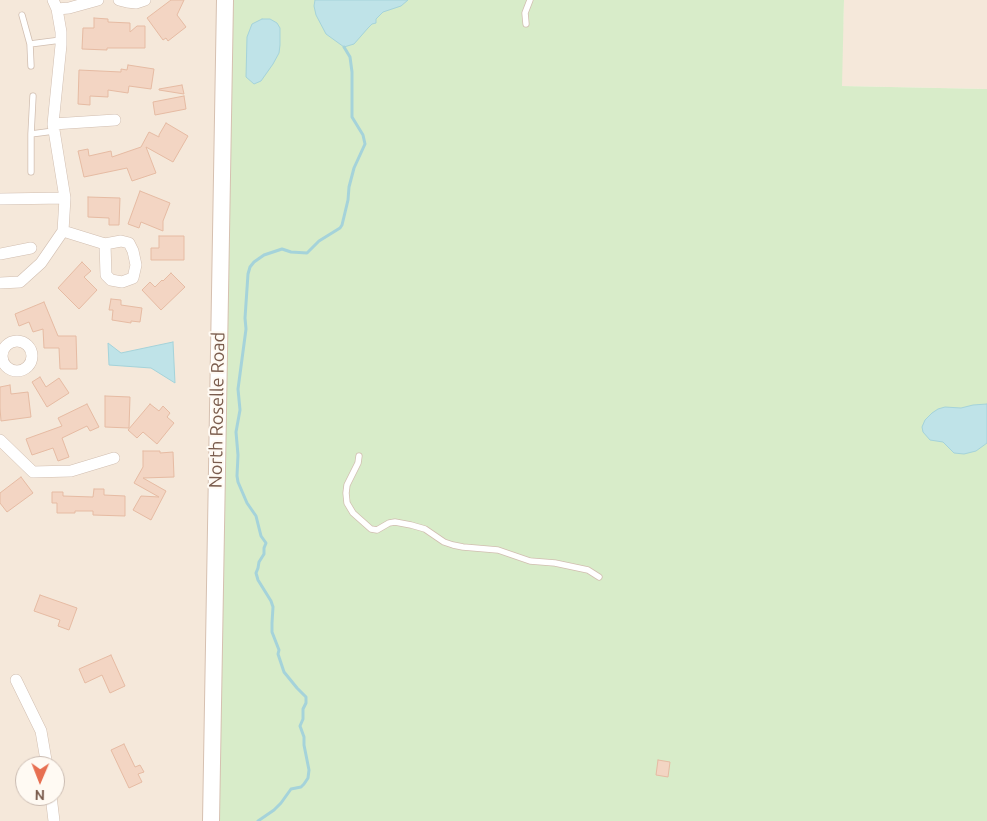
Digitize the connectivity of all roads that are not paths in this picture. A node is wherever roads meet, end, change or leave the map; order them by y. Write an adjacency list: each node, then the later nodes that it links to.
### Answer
1 (98, 0): 6 (street)
2 (119, 0): 3 (street)
3 (145, 0)
4 (225, 0): 32 (main road, North Roselle Road)
5 (530, 0): 8 (lane)
6 (55, 4): 9 (street)
7 (22, 15): 10 (lane)
8 (526, 24)
9 (61, 40): 10 (lane); 14 (street)
10 (30, 44): 11 (lane)
11 (31, 66)
12 (33, 96): 15 (lane)
13 (115, 120): 14 (street)
14 (54, 128): 15 (lane); 17 (street)
15 (31, 134): 16 (lane)
16 (31, 172)
17 (65, 198): 18 (street); 19 (street)
18 (0, 199)
19 (63, 232): 20 (street); 23 (street)
20 (105, 244)
21 (31, 248): 22 (street)
22 (0, 254)
23 (0, 283)
24 (0, 440): 26 (street)
25 (359, 456): 27 (lane)
26 (114, 458)
27 (599, 577)
28 (16, 680): 29 (street)
29 (45, 756)
30 (52, 806): 31 (street)
31 (54, 821)
32 (211, 821)

